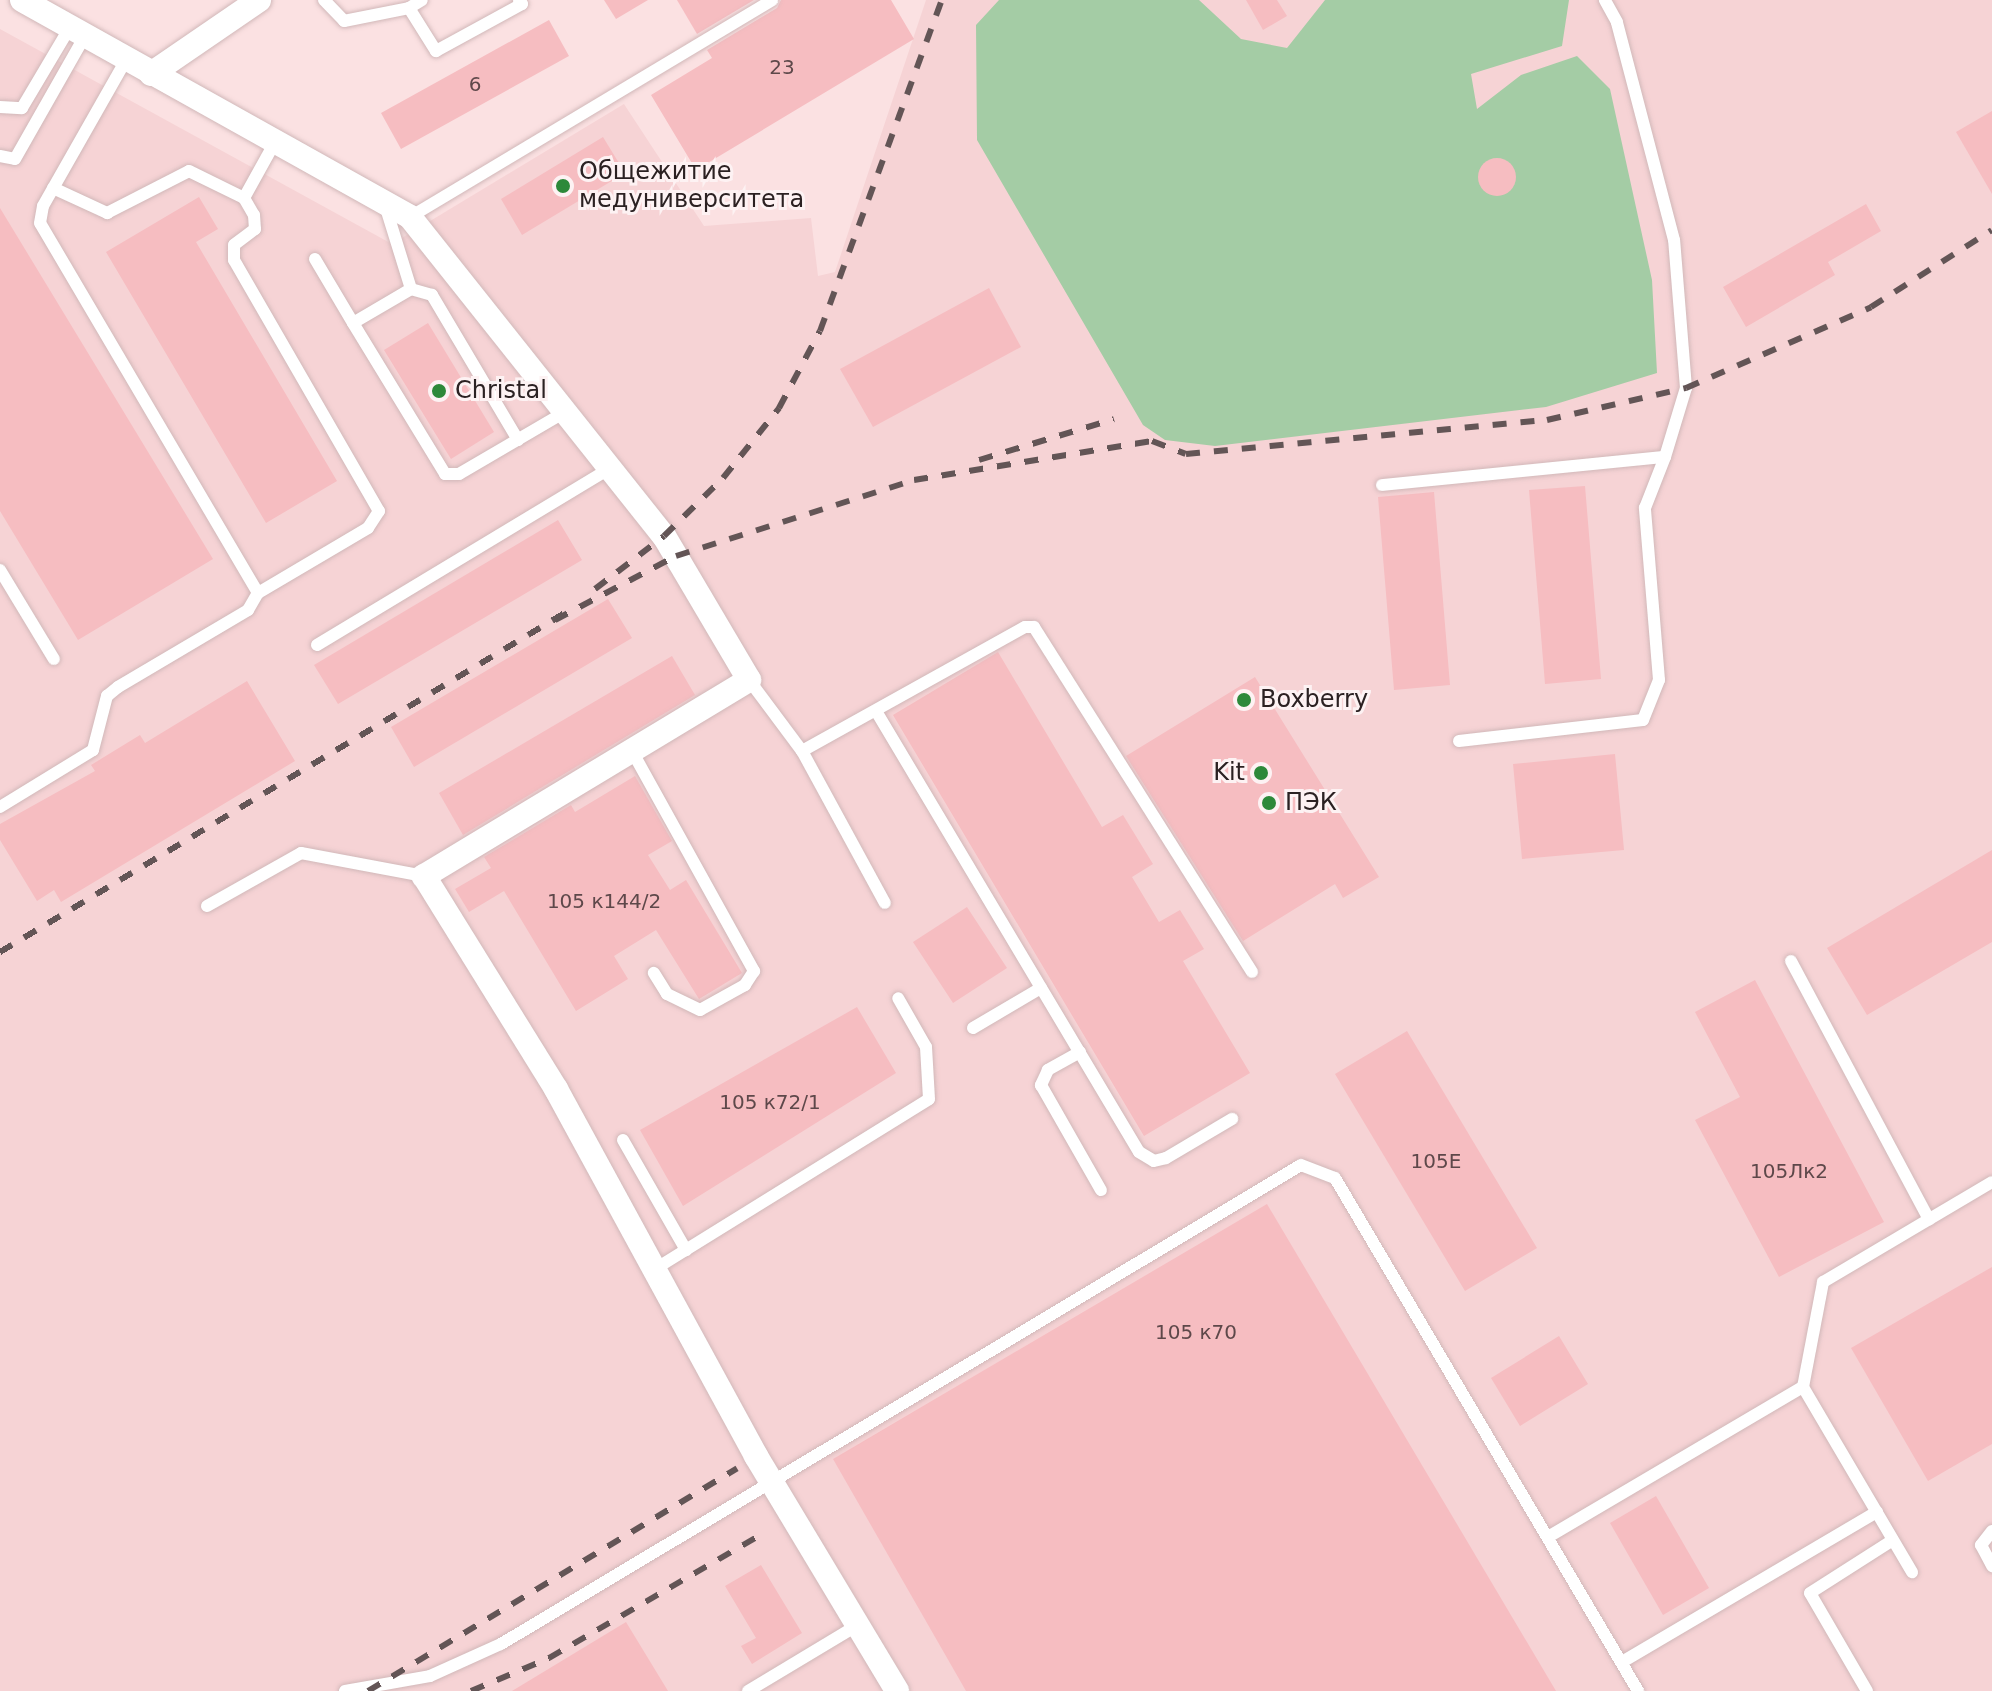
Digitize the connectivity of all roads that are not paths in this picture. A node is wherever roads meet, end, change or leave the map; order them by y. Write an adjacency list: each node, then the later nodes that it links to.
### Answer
1 (22, 0): 9 (street)
2 (259, 0): 11 (street)
3 (324, 0): 8 (lane)
4 (422, 0): 8 (lane)
5 (519, 0): 8 (lane)
6 (772, 0): 18 (lane)
7 (1605, 0): 24 (lane)
8 (409, 8)
9 (77, 32): 10 (street); 12 (lane); 14 (lane)
10 (126, 60): 11 (street); 15 (lane)
11 (151, 74): 13 (street)
12 (0, 107)
13 (275, 142): 16 (lane); 17 (street)
14 (0, 156)
15 (53, 188): 16 (lane); 28 (lane)
16 (244, 198): 28 (lane)
17 (384, 202): 18 (street); 20 (lane)
18 (410, 217): 22 (street)
19 (315, 259): 21 (lane)
20 (411, 289): 21 (lane); 23 (lane)
21 (353, 323): 23 (lane)
22 (565, 412): 23 (lane); 25 (street)
23 (518, 440)
24 (1665, 457): 26 (lane); 33 (lane)
25 (610, 468): 29 (lane); 31 (street)
26 (1382, 485)
27 (0, 570): 30 (lane)
28 (258, 593): 36 (lane)
29 (317, 645)
30 (54, 659)
31 (749, 680): 34 (street); 35 (lane)
32 (876, 711): 35 (lane); 41 (lane); 43 (lane)
33 (1459, 741)
34 (632, 751): 37 (street); 42 (lane)
35 (802, 751): 38 (lane)
36 (0, 807)
37 (424, 876): 39 (lane); 53 (street)
38 (885, 903)
39 (207, 906)
40 (1791, 961): 51 (lane)
41 (1252, 972)
42 (654, 973)
43 (1041, 988): 45 (lane); 46 (lane)
44 (898, 998): 52 (lane)
45 (973, 1028)
46 (1080, 1052): 47 (lane); 50 (lane)
47 (1232, 1119)
48 (623, 1140): 52 (lane)
49 (1992, 1182): 51 (lane)
50 (1101, 1190)
51 (1929, 1219): 54 (lane)
52 (686, 1250): 53 (lane)
53 (655, 1269): 55 (street)
54 (1803, 1387): 56 (lane); 58 (lane)
55 (773, 1483): 58 (lane); 62 (street); 64 (lane)
56 (1877, 1512): 59 (lane); 63 (lane)
57 (1992, 1531): 60 (lane)
58 (1548, 1537): 63 (lane)
59 (1893, 1540): 61 (lane); 68 (lane)
60 (1992, 1566)
61 (1912, 1572)
62 (858, 1625): 65 (lane); 66 (street)
63 (1622, 1662): 67 (lane)
64 (345, 1691)
65 (748, 1691)
66 (897, 1691)
67 (1638, 1691)
68 (1867, 1691)

